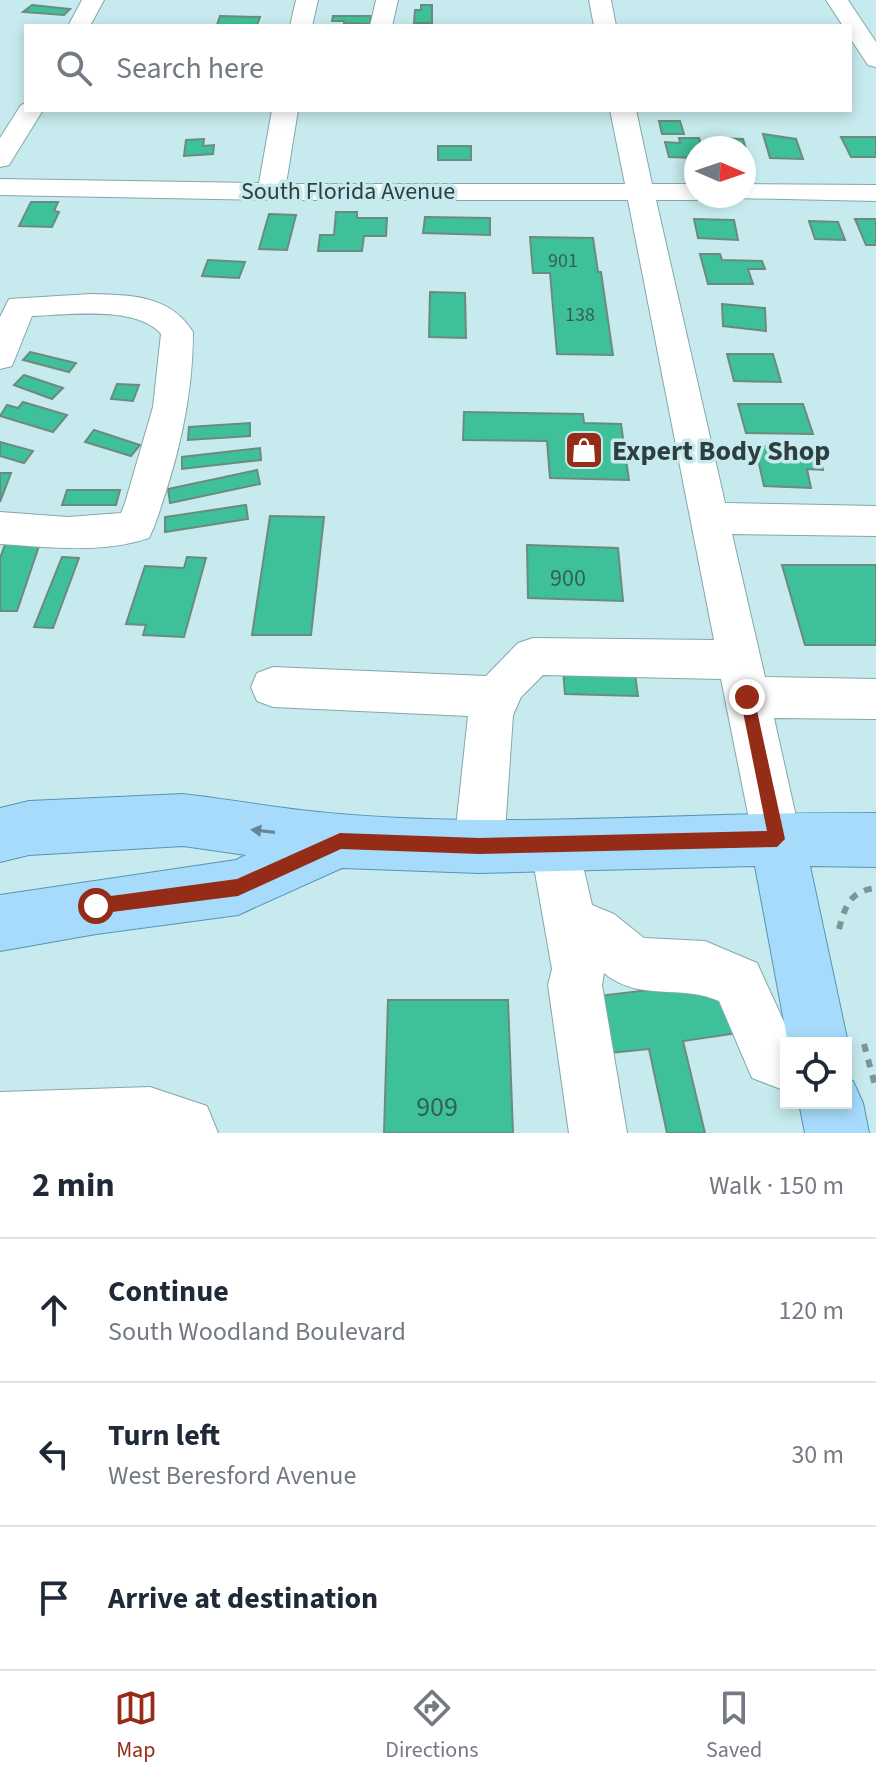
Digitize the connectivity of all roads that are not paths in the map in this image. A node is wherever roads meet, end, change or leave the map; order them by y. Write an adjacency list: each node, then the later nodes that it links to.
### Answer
1 (93, 0): 6 (street)
2 (307, 0): 7 (street)
3 (387, 0): 8 (street)
4 (600, 0): 9 (street)
5 (837, 0): 10 (street)
6 (80, 24)
7 (301, 24)
8 (381, 24)
9 (605, 24)
10 (876, 60)
11 (29, 112): 14 (street)
12 (285, 112): 17 (street)
13 (623, 112): 16 (street)
14 (0, 159)
15 (0, 187): 17 (street, South Florida Avenue)
16 (641, 191): 17 (street, South Florida Avenue); 18 (street, South Florida Avenue); 22 (street)
17 (271, 192)
18 (684, 192)
19 (756, 192): 20 (street)
20 (876, 193)
21 (0, 358): 24 (street)
22 (710, 518): 23 (street); 25 (street)
23 (876, 521)
24 (0, 528)
25 (743, 678): 27 (street); 28 (street); 30 (street)
26 (273, 687): 27 (street)
27 (498, 697): 34 (street)
28 (876, 699)
29 (0, 835): 32 (main road, one-way to 29)
30 (777, 839): 31 (main road); 33 (main road); 37 (main road)
31 (876, 840)
32 (340, 841): 34 (main road); 35 (main road)
33 (554, 844): 34 (main road); 36 (street)
34 (479, 846)
35 (0, 923)
36 (571, 928): 38 (street); 42 (street)
37 (840, 1036)
38 (780, 1061)
39 (832, 1109): 43 (main road)
40 (0, 1121): 41 (street)
41 (189, 1133)
42 (598, 1133)
43 (837, 1133)

